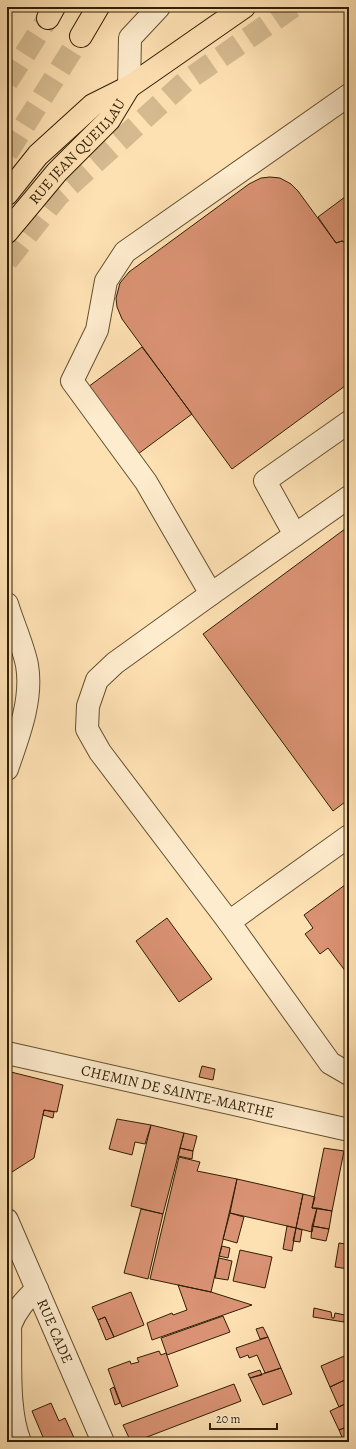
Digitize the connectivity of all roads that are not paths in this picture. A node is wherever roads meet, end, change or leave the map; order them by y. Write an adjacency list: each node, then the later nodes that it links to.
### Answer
1 (98, 7): 4 (main road)
2 (159, 7): 5 (street)
3 (244, 7): 5 (main road, RUE JEAN QUEILLAU)
4 (81, 36)
5 (129, 86): 7 (main road, RUE JEAN QUEILLAU); 8 (main road, RUE JEAN QUEILLAU)
6 (349, 95): 12 (street)
7 (7, 194)
8 (7, 232)
9 (349, 422): 11 (street)
10 (349, 497): 11 (street)
11 (295, 535): 12 (street)
12 (211, 594): 16 (street)
13 (7, 604): 14 (street)
14 (7, 770)
15 (349, 836): 16 (street)
16 (229, 922): 18 (street)
17 (7, 1053): 19 (street, CHEMIN DE SAINTE-MARTHE)
18 (349, 1074)
19 (349, 1130)
20 (7, 1220): 21 (street, RUE CADE)
21 (37, 1289): 22 (street); 23 (street, RUE CADE)
22 (20, 1442)
23 (103, 1442)

